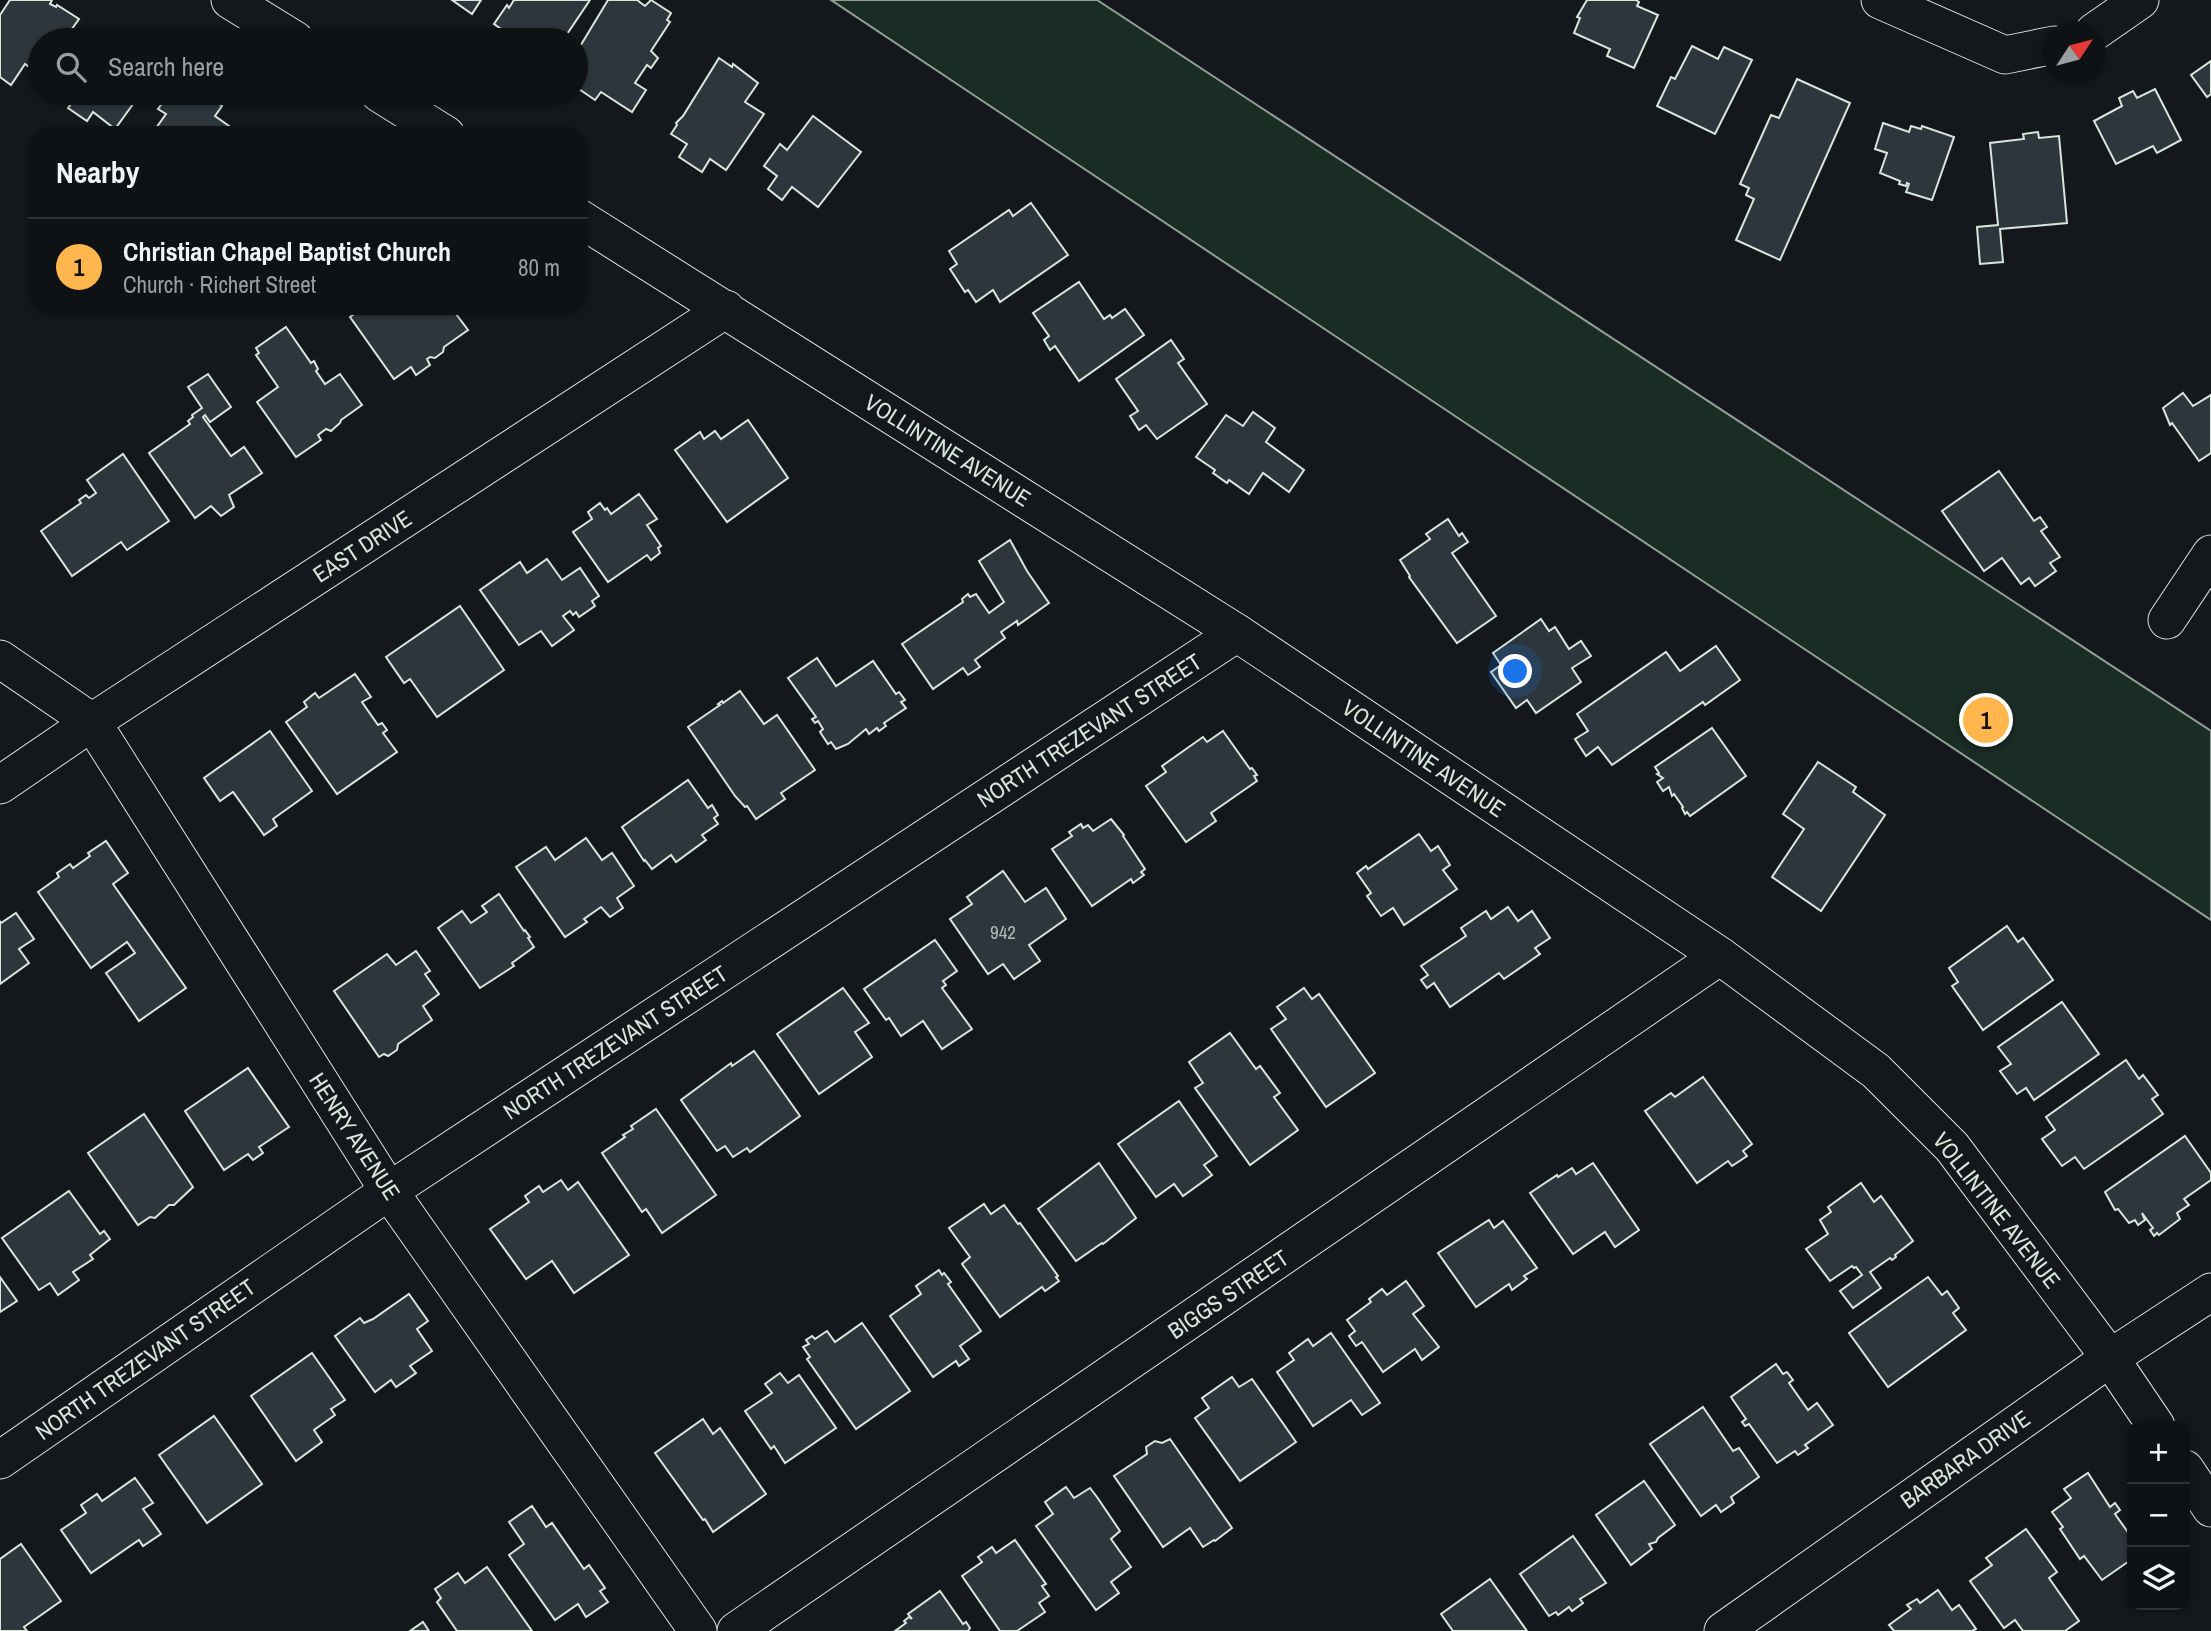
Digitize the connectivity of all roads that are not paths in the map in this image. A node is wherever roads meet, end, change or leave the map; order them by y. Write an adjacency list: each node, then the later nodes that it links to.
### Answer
1 (230, 0): 5 (street)
2 (1880, 0): 6 (street)
3 (2140, 0): 4 (street)
4 (2106, 24)
5 (276, 28)
6 (2043, 47)
7 (398, 105): 8 (street)
8 (432, 126)
9 (588, 224): 10 (street, VOLLINTINE AVENUE)
10 (726, 309): 13 (street, VOLLINTINE AVENUE); 15 (street, EAST DRIVE)
11 (2211, 554): 12 (street)
12 (2168, 620)
13 (1237, 633): 17 (street, VOLLINTINE AVENUE); 18 (street, NORTH TREZEVANT STREET)
14 (0, 659): 15 (street, HENRY AVENUE)
15 (92, 722): 16 (street, EAST DRIVE); 18 (street, HENRY AVENUE)
16 (0, 785)
17 (1720, 956): 20 (street, VOLLINTINE AVENUE); 26 (street, BIGGS STREET)
18 (389, 1191): 22 (street, NORTH TREZEVANT STREET); 25 (street, HENRY AVENUE)
19 (2211, 1292): 20 (street, BARBARA DRIVE)
20 (2110, 1357): 21 (street, VOLLINTINE AVENUE); 27 (street, BARBARA DRIVE)
21 (2153, 1421)
22 (0, 1460)
23 (2190, 1476): 24 (street)
24 (2211, 1508)
25 (698, 1631)
26 (736, 1631)
27 (1723, 1631)

